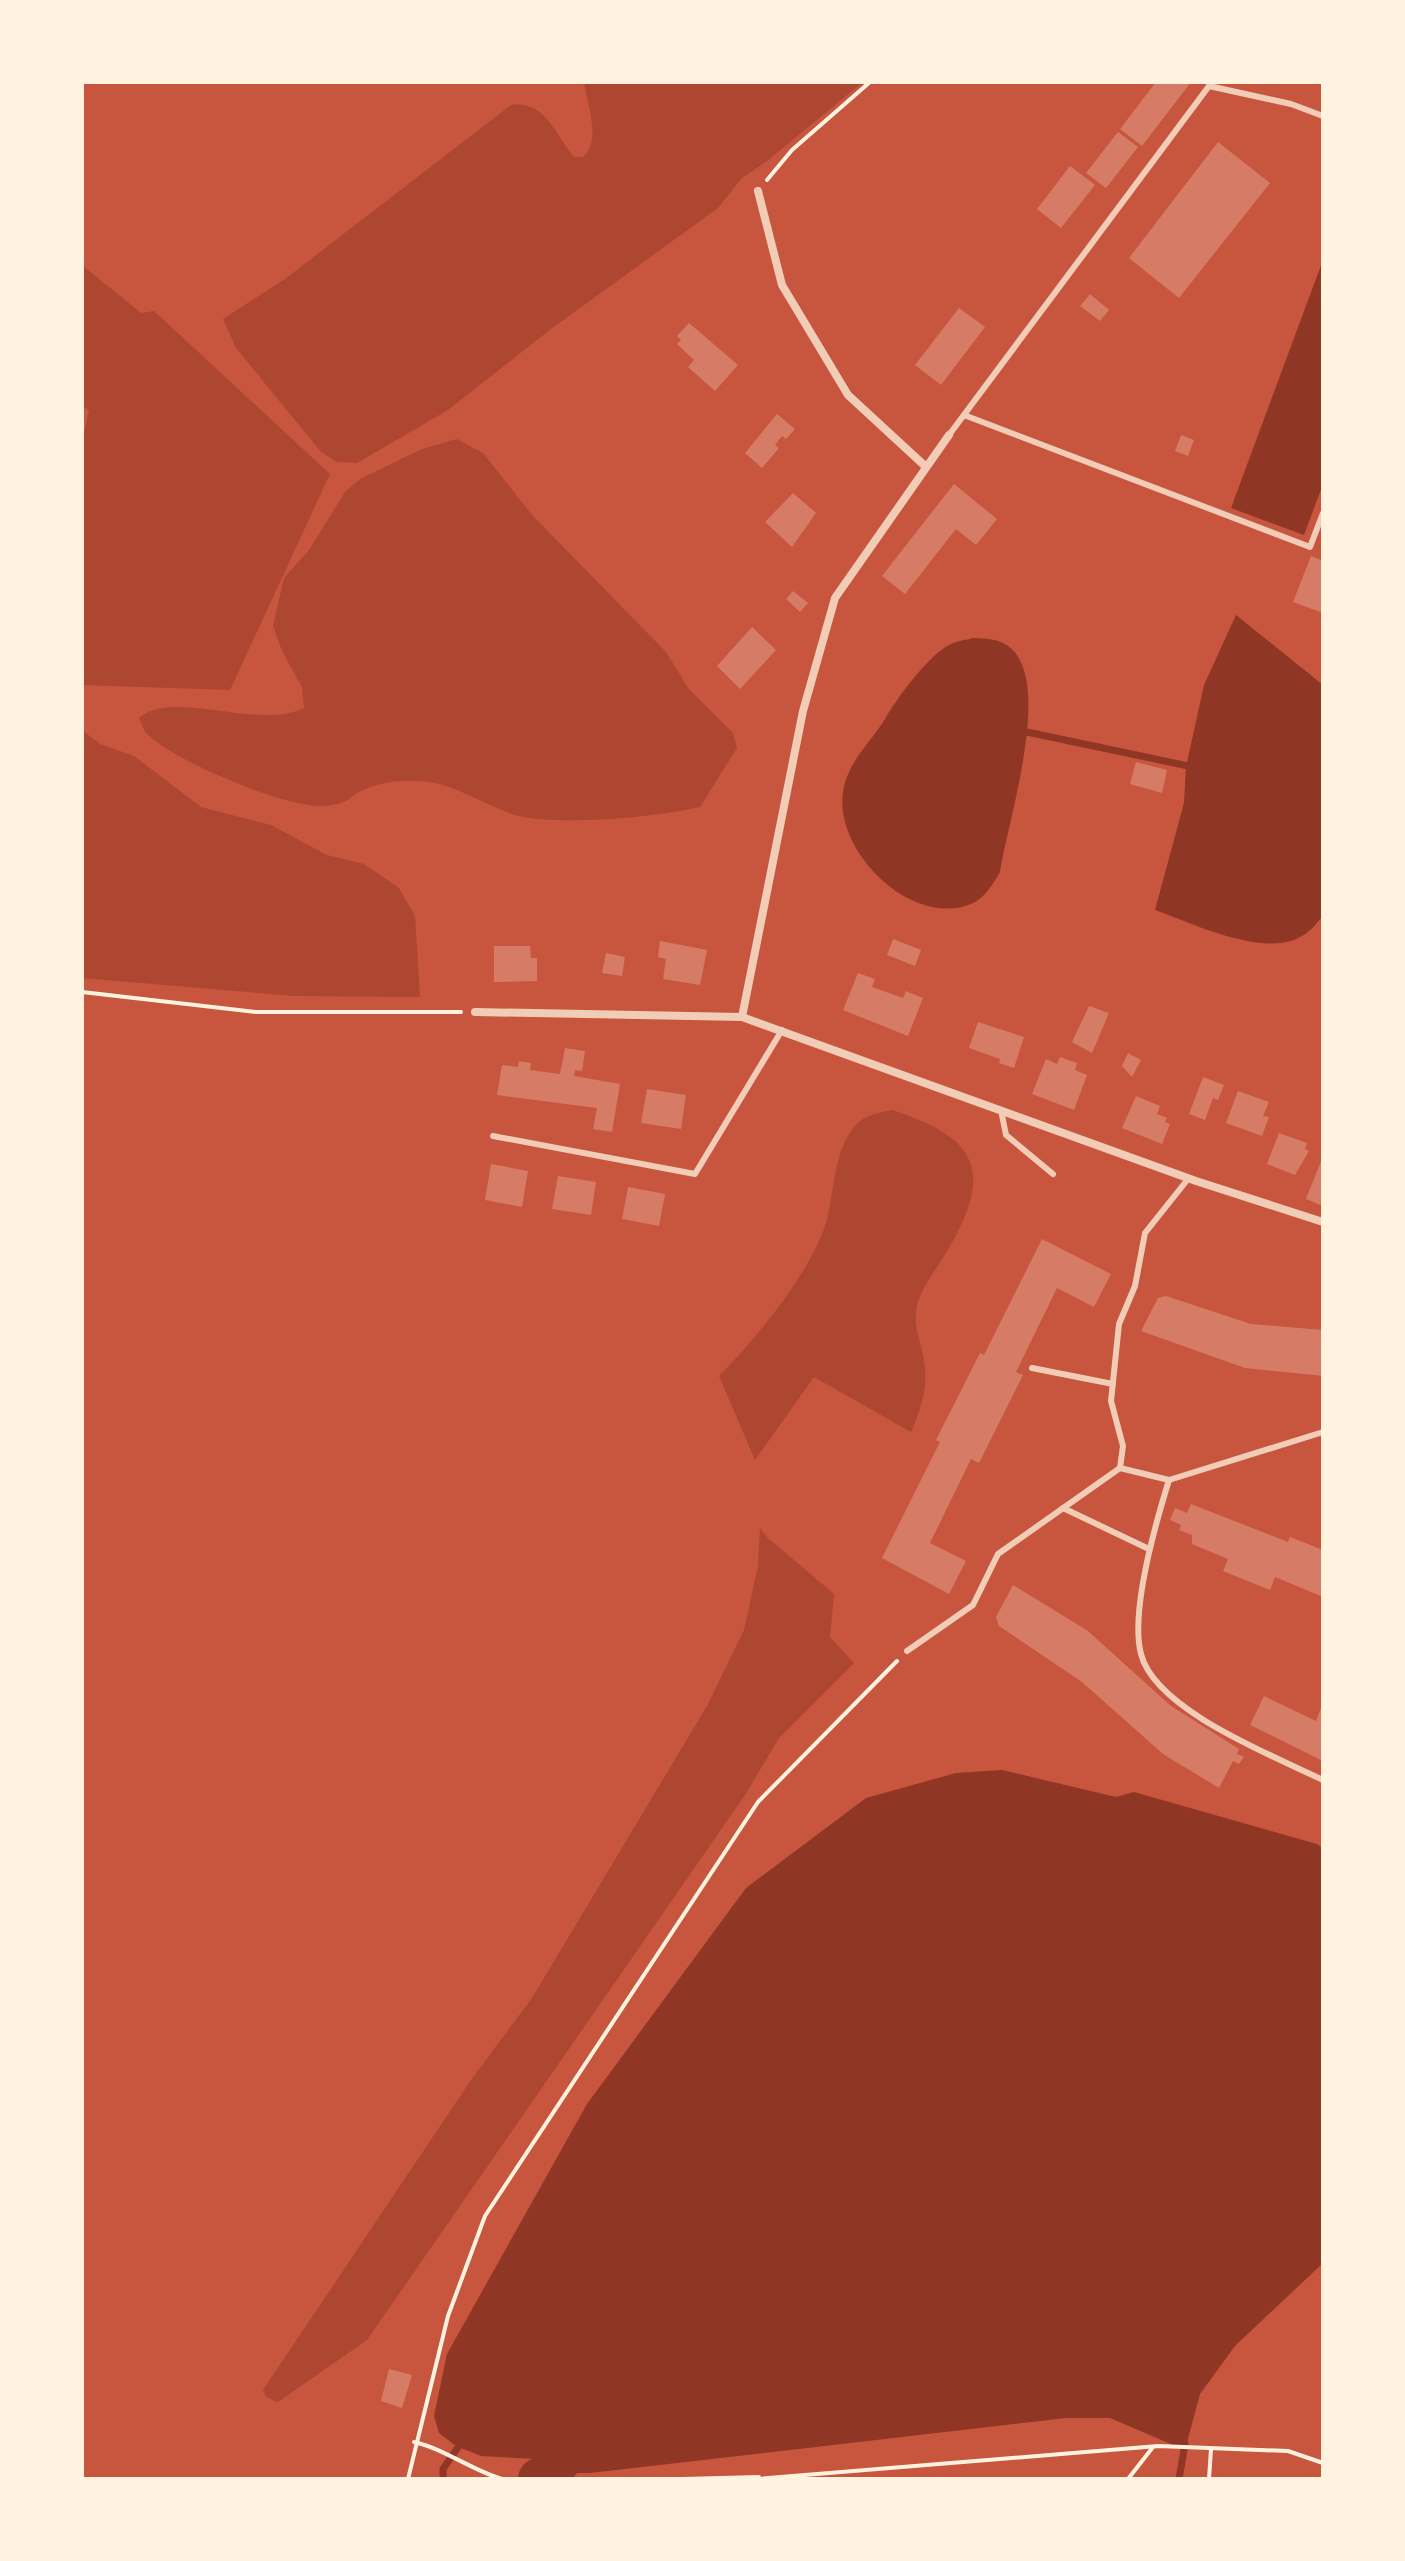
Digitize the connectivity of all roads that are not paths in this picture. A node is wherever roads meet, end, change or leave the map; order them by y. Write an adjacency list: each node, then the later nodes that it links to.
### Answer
1 (1323, 116): 3 (lane)
2 (758, 191): 5 (street)
3 (964, 415): 4 (lane); 6 (lane)
4 (949, 435): 5 (street)
5 (925, 466): 8 (street)
6 (1323, 513)
7 (475, 1012): 8 (street)
8 (742, 1017): 9 (street)
9 (782, 1030): 10 (street); 11 (lane)
10 (1001, 1110): 12 (lane); 13 (street)
11 (493, 1136)
12 (1053, 1174)
13 (1188, 1179): 14 (street); 16 (lane)
14 (1323, 1222)
15 (1032, 1368): 16 (lane)
16 (1113, 1384): 18 (lane)
17 (1323, 1432): 19 (lane)
18 (1120, 1468): 19 (lane); 20 (lane)
19 (1169, 1480): 21 (lane)
20 (1063, 1508): 21 (lane); 22 (lane)
21 (1149, 1549): 23 (lane)
22 (907, 1651)
23 (1323, 1780)

